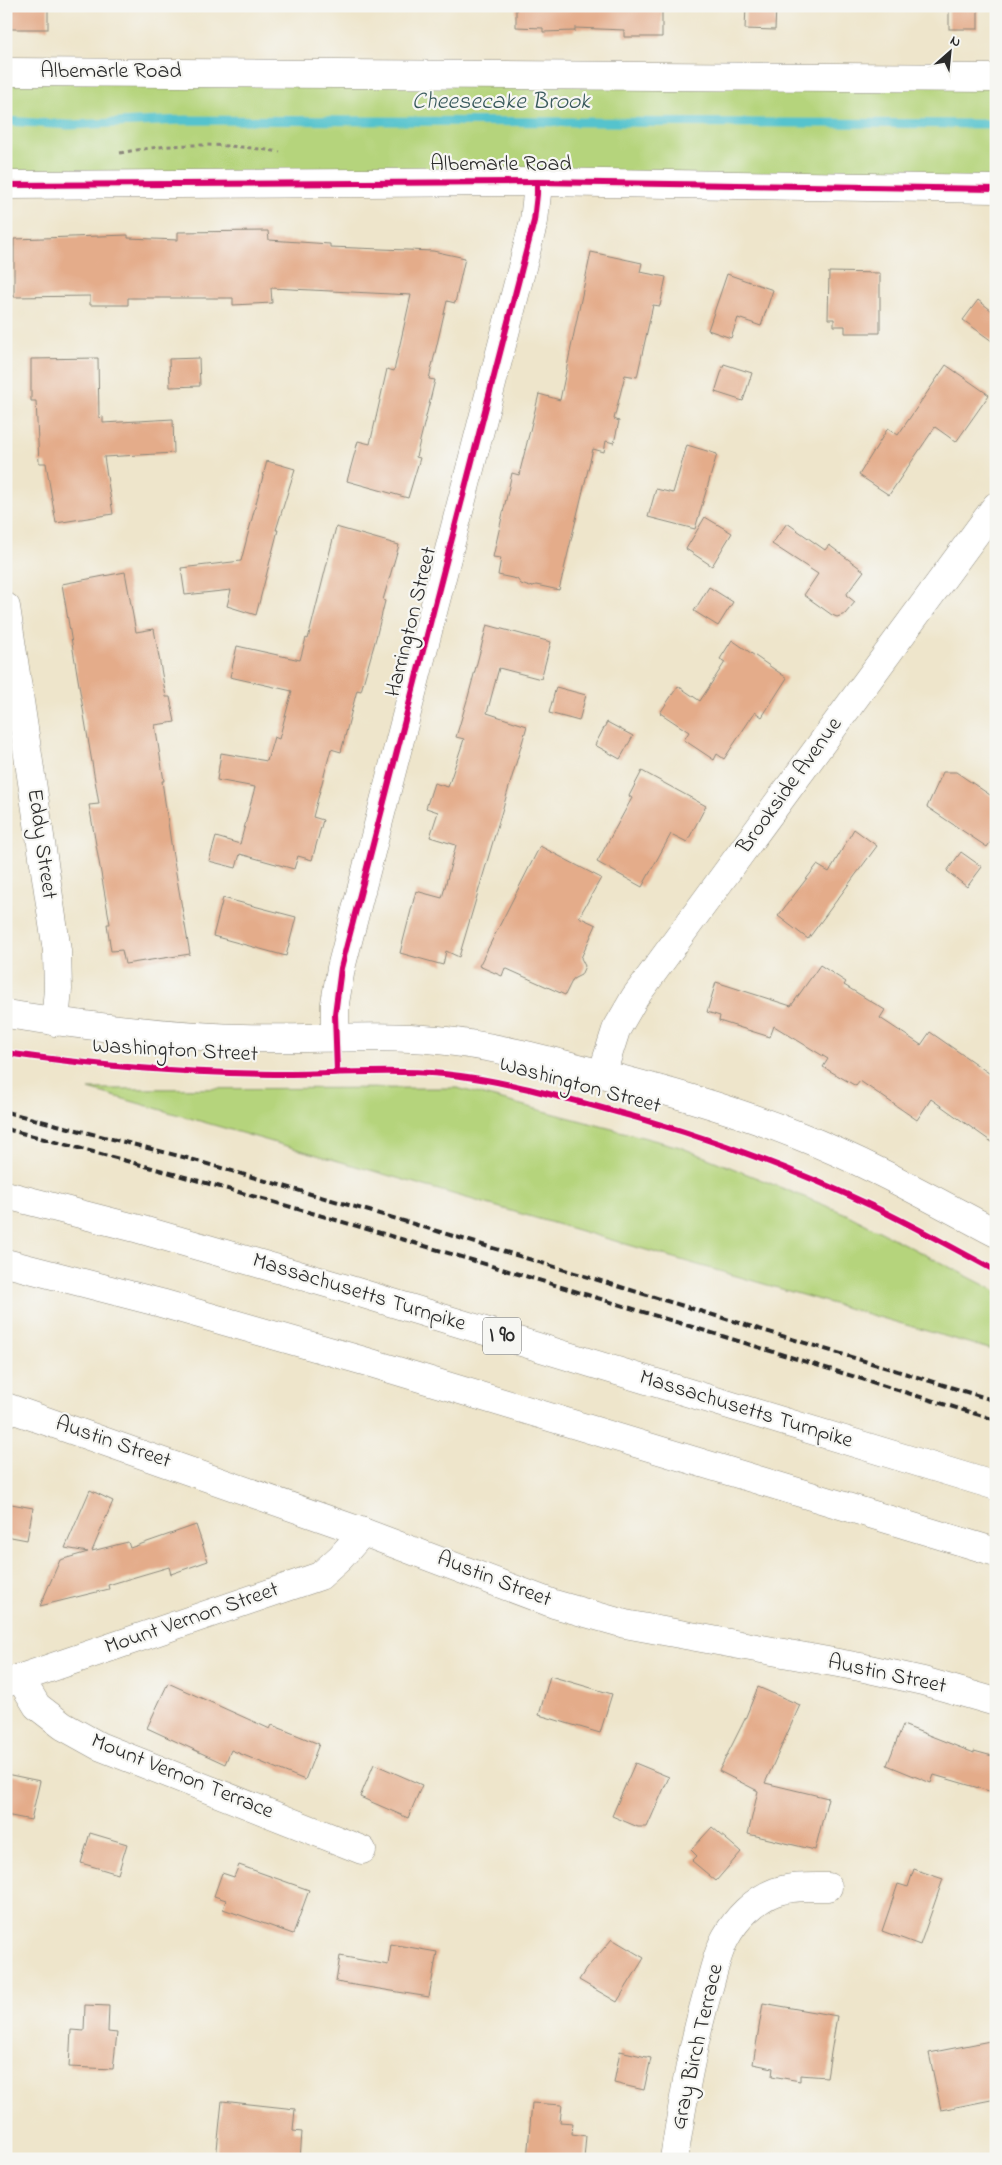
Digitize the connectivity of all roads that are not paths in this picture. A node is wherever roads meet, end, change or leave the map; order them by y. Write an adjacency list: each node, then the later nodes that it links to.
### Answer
1 (6, 72): 2 (main road, Albemarle Road)
2 (996, 78)
3 (537, 182): 4 (main road, Albemarle Road); 5 (main road, Albemarle Road); 10 (main road, Harrington Street)
4 (6, 185)
5 (996, 189)
6 (996, 506): 11 (main road, Brookside Avenue)
7 (6, 607): 9 (main road, Eddy Street)
8 (6, 1014): 9 (main road, Washington Street)
9 (55, 1022): 10 (main road, Washington Street)
10 (335, 1037): 11 (main road, Washington Street)
11 (602, 1074): 13 (main road, Washington Street)
12 (6, 1195): 16 (main road, Massachusetts Turnpike / I 90)
13 (996, 1232)
14 (6, 1263): 18 (main road)
15 (6, 1407): 17 (main road, Austin Street)
16 (996, 1486)
17 (363, 1532): 19 (main road, Mount Vernon Street); 20 (main road, Austin Street)
18 (996, 1552)
19 (13, 1680): 21 (main road, Mount Vernon Terrace)
20 (996, 1702)
21 (362, 1850)
22 (828, 1887): 23 (main road, Gray Birch Terrace)
23 (674, 2159)

